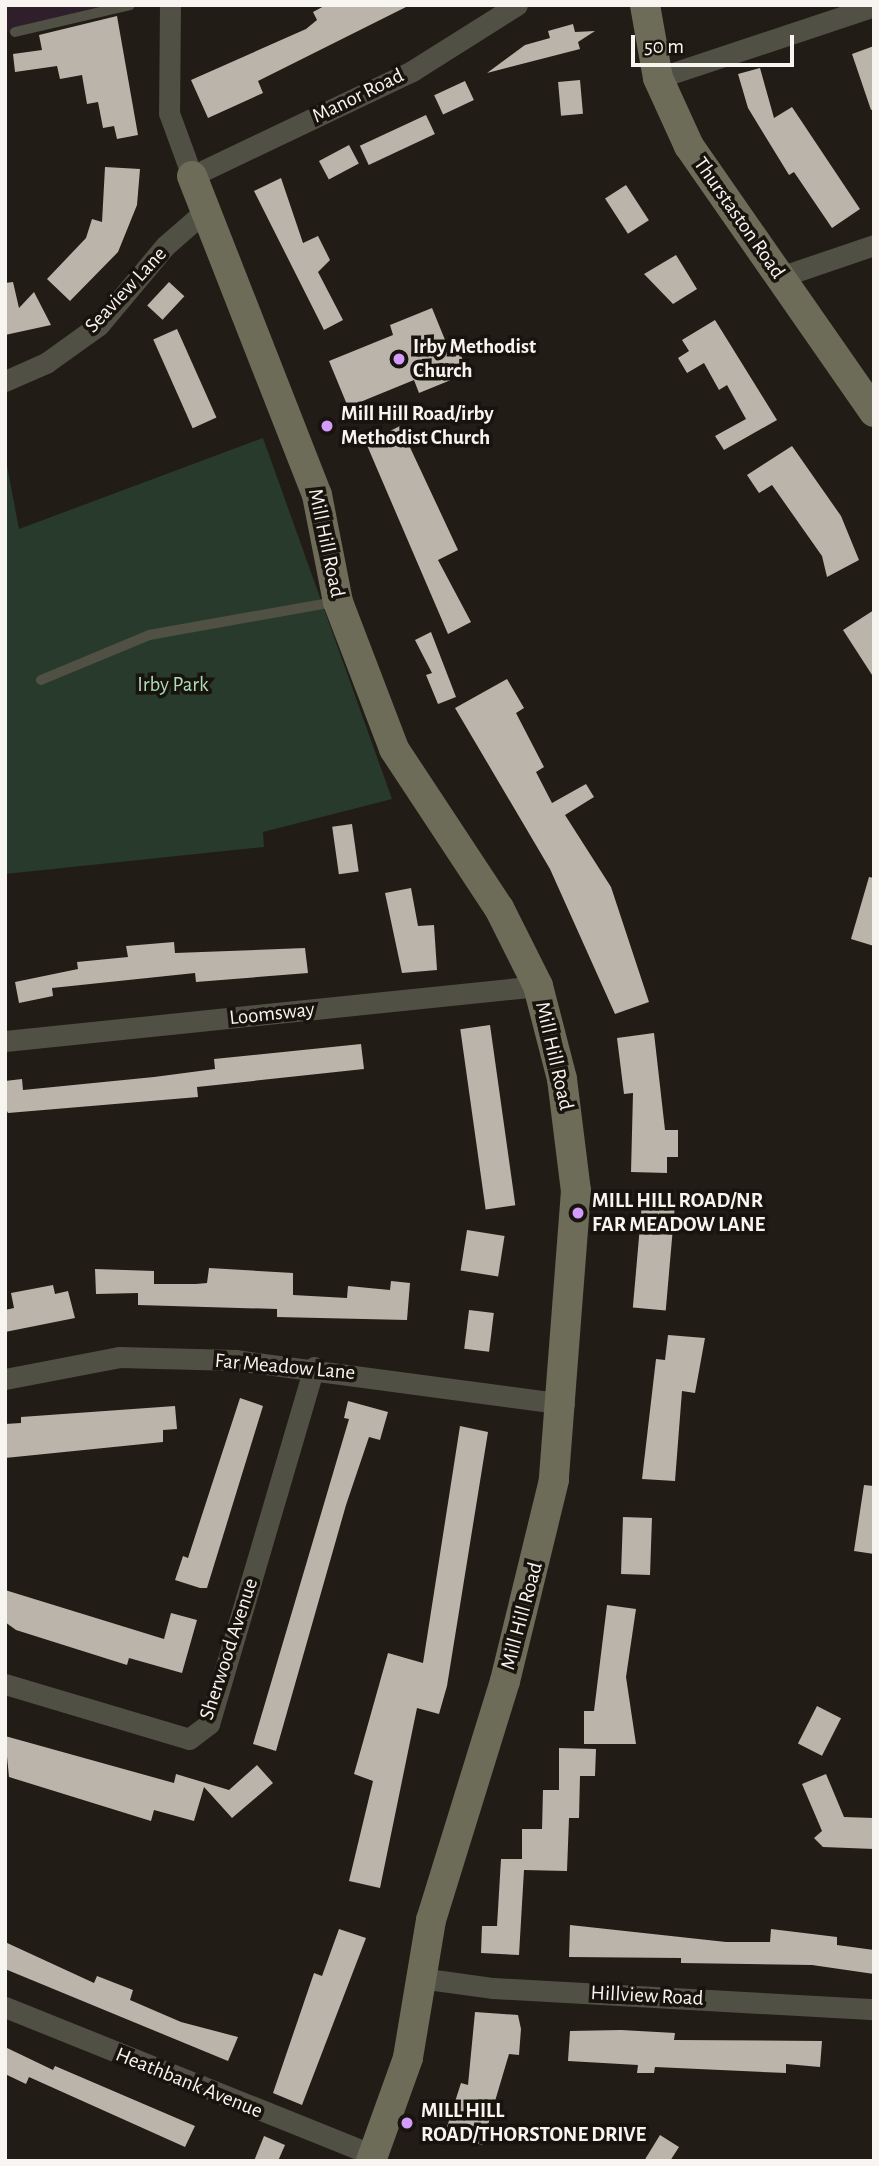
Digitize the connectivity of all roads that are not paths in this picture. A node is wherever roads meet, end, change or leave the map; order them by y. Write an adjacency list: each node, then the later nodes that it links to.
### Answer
1 (130, 5): 6 (lane)
2 (170, 5): 8 (street, Mill Hill Road)
3 (517, 5): 8 (street, Manor Road)
4 (645, 5): 7 (street, Thurstaston Road)
5 (874, 6): 7 (street)
6 (15, 32)
7 (658, 78): 11 (street, Thurstaston Road)
8 (192, 176): 9 (street, Mill Hill Road)
9 (204, 212): 12 (street, Seaview Lane); 14 (street, Mill Hill Road)
10 (874, 245): 11 (street)
11 (780, 277): 13 (street, Thurstaston Road)
12 (5, 381)
13 (874, 412)
14 (338, 602): 15 (lane); 16 (street, Mill Hill Road)
15 (41, 680)
16 (538, 986): 17 (street, Loomsway); 20 (street, Mill Hill Road)
17 (5, 1041)
18 (314, 1367): 19 (street, Far Meadow Lane); 20 (street, Far Meadow Lane); 21 (street, Sherwood Avenue)
19 (5, 1379)
20 (564, 1404): 22 (street, Mill Hill Road)
21 (5, 1684)
22 (420, 1978): 24 (street, Hillview Road); 25 (street, Mill Hill Road)
23 (5, 2007): 25 (street, Heathbank Avenue)
24 (874, 2009)
25 (373, 2158)

